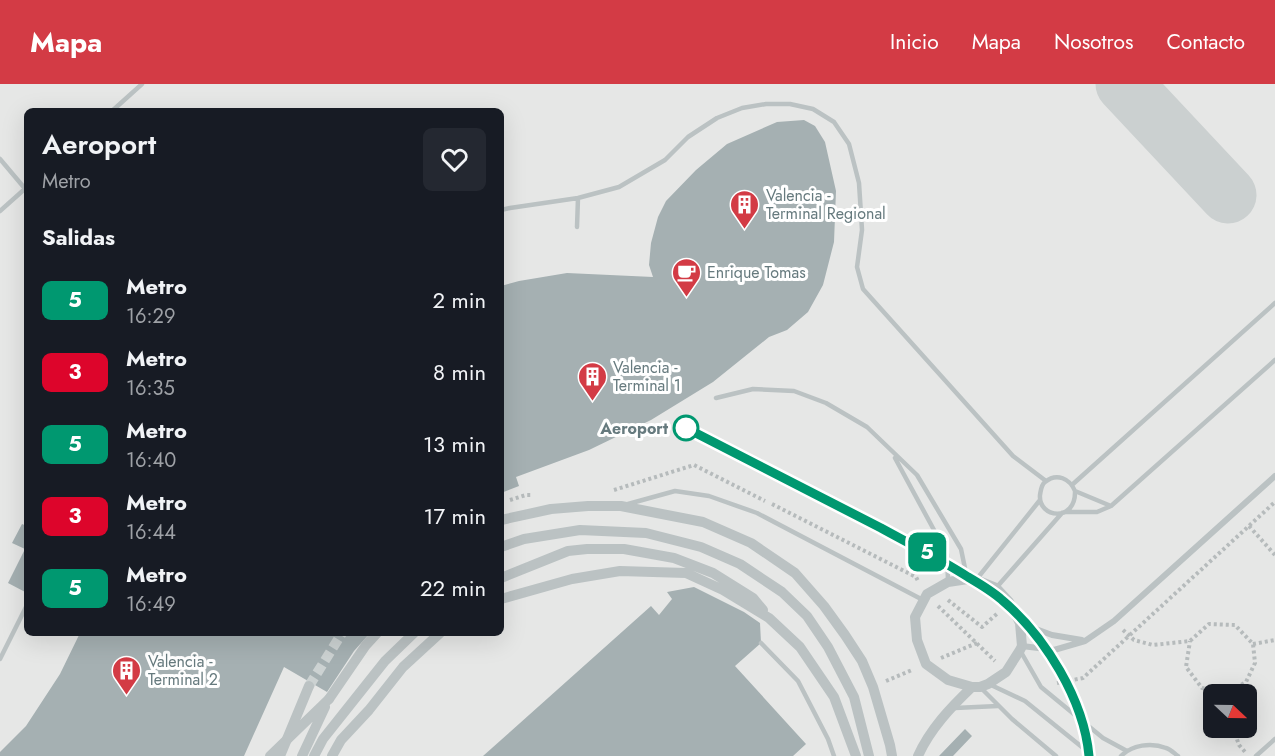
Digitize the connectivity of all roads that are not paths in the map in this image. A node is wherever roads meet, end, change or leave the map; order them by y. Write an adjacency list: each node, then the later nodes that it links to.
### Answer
1 (142, 84): 2 (lane)
2 (115, 108)
3 (0, 159): 4 (lane)
4 (24, 187)
5 (24, 191): 8 (lane)
6 (578, 198): 7 (lane); 9 (lane); 15 (lane)
7 (504, 209)
8 (0, 211)
9 (577, 227)
10 (1275, 303): 16 (lane)
11 (1275, 360): 20 (lane)
12 (716, 398): 13 (lane)
13 (893, 453): 25 (lane); 26 (lane)
14 (1275, 476): 36 (street)
15 (1046, 481): 16 (lane); 18 (lane)
16 (1072, 484): 17 (lane)
17 (1076, 491): 20 (lane); 21 (lane)
18 (1040, 500): 21 (lane); 25 (lane)
19 (621, 506): 22 (street); 29 (lane); 55 (street)
20 (1112, 506): 21 (lane)
21 (1064, 513): 27 (lane)
22 (504, 519)
23 (504, 546): 54 (street)
24 (504, 577): 31 (street)
25 (972, 580): 26 (street); 27 (street)
26 (948, 582): 29 (street)
27 (996, 588): 32 (street)
28 (504, 598): 31 (street)
29 (923, 600): 41 (street)
30 (24, 611): 39 (lane)
31 (769, 618): 53 (street)
32 (1020, 623): 36 (street); 38 (street)
33 (374, 636): 42 (street)
34 (411, 636): 50 (street)
35 (437, 636): 51 (street)
36 (1085, 641): 38 (street)
37 (761, 643): 52 (lane)
38 (1021, 648): 41 (street); 46 (lane)
39 (0, 659)
40 (309, 686): 48 (street)
41 (980, 686): 43 (lane); 44 (street); 58 (lane)
42 (329, 699): 47 (street, bridge); 49 (street, bridge)
43 (998, 705): 44 (lane); 57 (lane)
44 (949, 709): 56 (street)
45 (1275, 739): 61 (lane)
46 (1127, 751): 59 (lane); 60 (lane)
47 (270, 756)
48 (280, 756)
49 (302, 756)
50 (314, 756)
51 (332, 756)
52 (834, 756)
53 (856, 756)
54 (869, 756)
55 (892, 756)
56 (918, 756)
57 (1056, 756)
58 (1093, 756)
59 (1121, 756)
60 (1178, 756)
61 (1256, 756)

